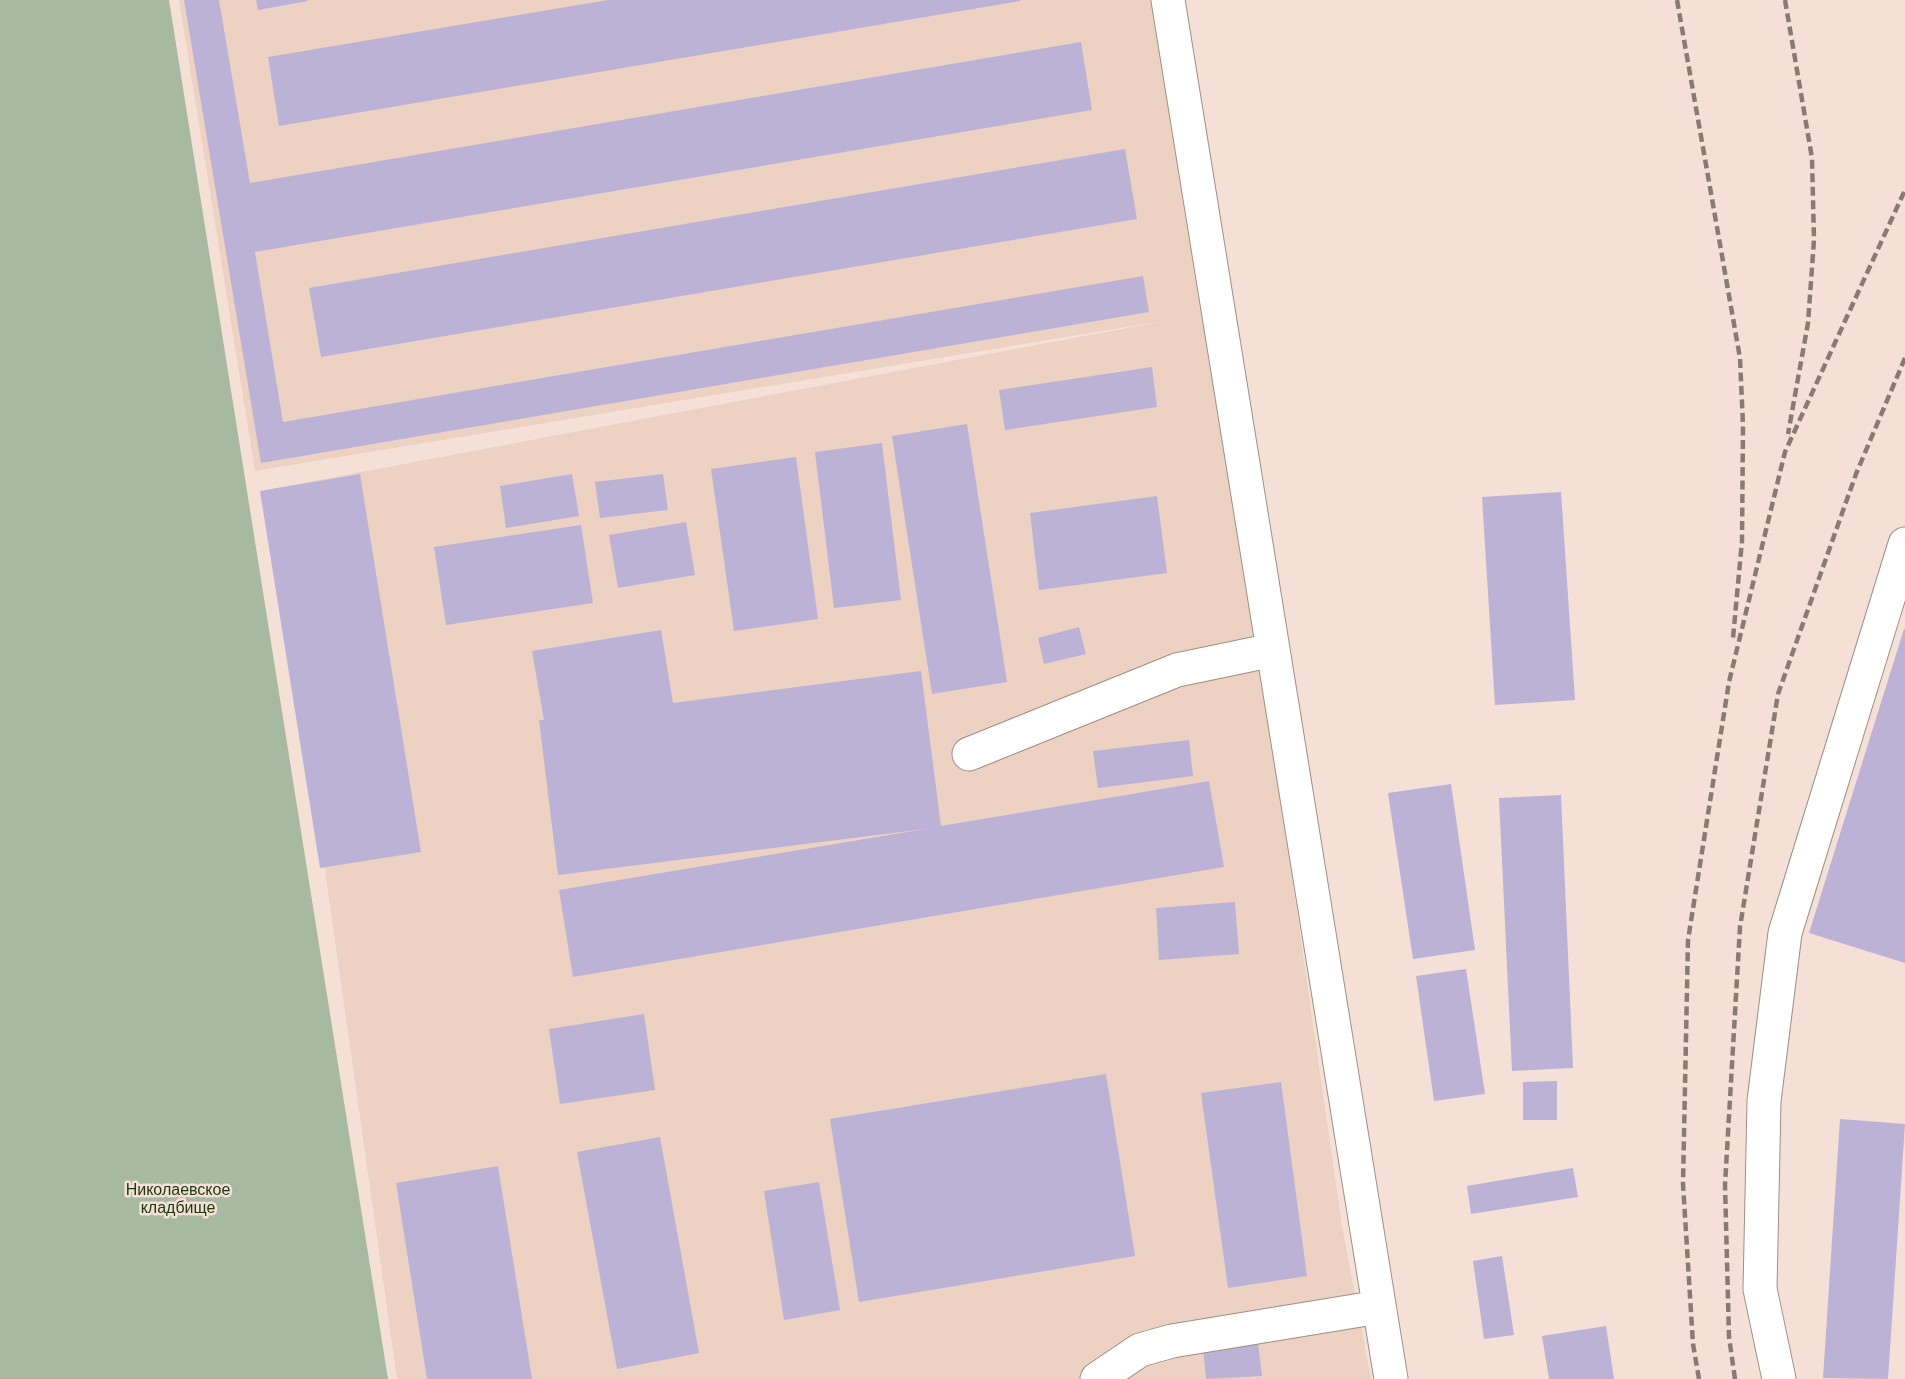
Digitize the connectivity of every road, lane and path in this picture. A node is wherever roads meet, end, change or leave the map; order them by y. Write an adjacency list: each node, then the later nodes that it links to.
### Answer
1 (1168, 0): 3 (street)
2 (1905, 544): 8 (street)
3 (1273, 650): 4 (street); 5 (street)
4 (969, 754)
5 (1379, 1307): 6 (street); 7 (street)
6 (1097, 1379)
7 (1391, 1379)
8 (1779, 1379)

